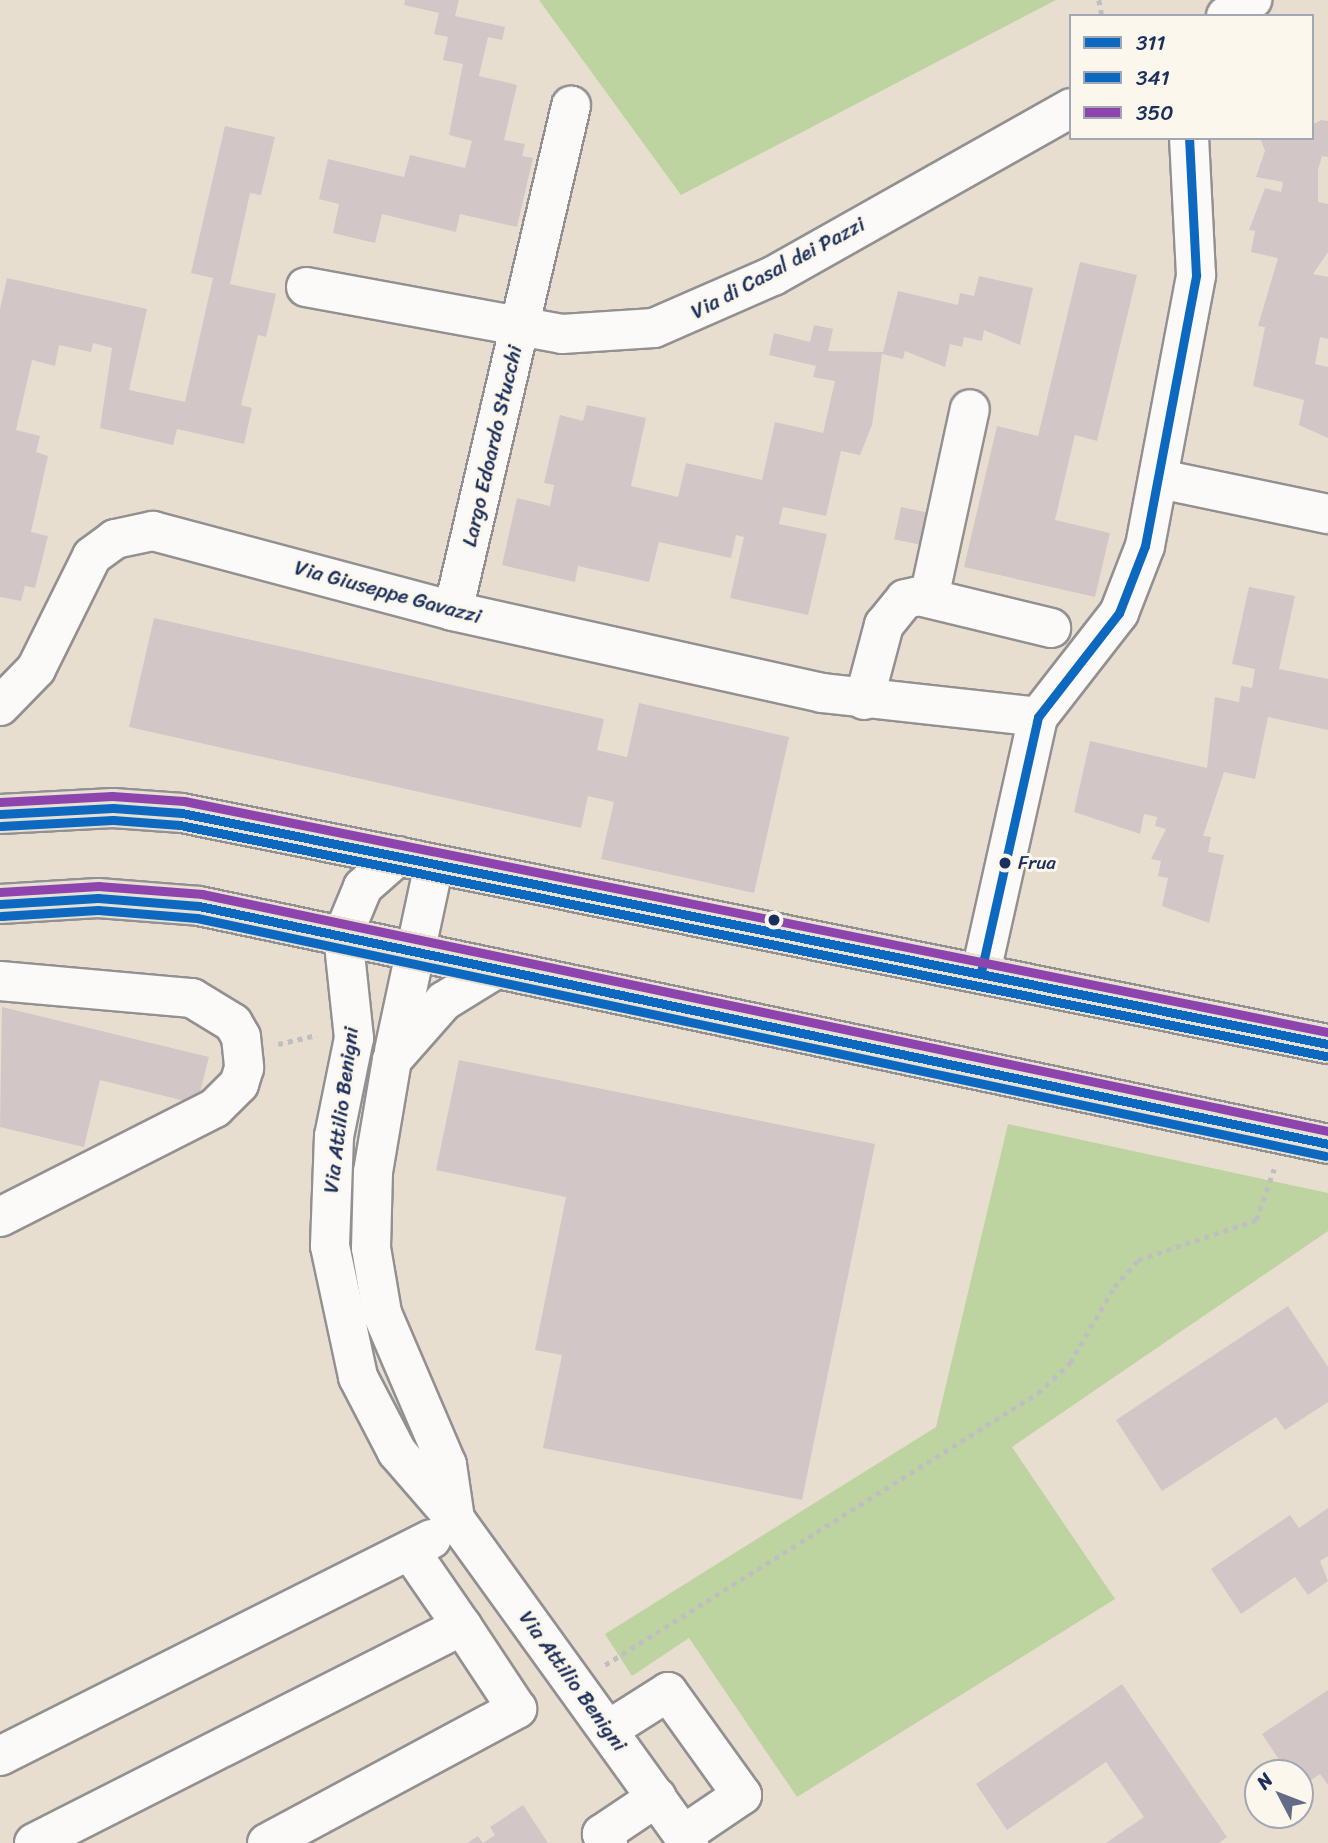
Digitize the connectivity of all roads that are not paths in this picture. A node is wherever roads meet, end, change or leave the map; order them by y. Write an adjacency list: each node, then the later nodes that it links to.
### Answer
1 (1252, 0): 2 (street)
2 (1229, 14)
3 (571, 106): 7 (street)
4 (1069, 109): 7 (street, Via di Casal dei Pazzi)
5 (1189, 140): 9 (street)
6 (306, 286): 7 (street, Largo Edoardo Stucchi)
7 (520, 329): 12 (street, Largo Edoardo Stucchi)
8 (970, 410): 11 (street)
9 (1160, 479): 10 (street); 16 (street)
10 (1328, 514)
11 (929, 598): 13 (street); 14 (street)
12 (453, 611): 14 (street, Via Giuseppe Gavazzi); 15 (street, Via Giuseppe Gavazzi)
13 (1051, 628)
14 (864, 700): 16 (street, Via Giuseppe Gavazzi)
15 (0, 706)
16 (1038, 717): 23 (street)
17 (0, 814): 18 (main road)
18 (416, 860): 20 (street, Via Attilio Benigni); 21 (street, Via Attilio Benigni); 23 (main road)
19 (0, 904): 20 (main road)
20 (343, 935): 21 (main road); 29 (street, Via Attilio Benigni)
21 (417, 951): 22 (main road); 26 (street, Via Attilio Benigni)
22 (496, 969): 26 (street); 27 (main road)
23 (981, 972): 25 (main road)
24 (0, 981): 28 (street)
25 (1328, 1044)
26 (392, 1060): 29 (street, Via Attilio Benigni)
27 (1328, 1144)
28 (0, 1217)
29 (455, 1520): 30 (street); 32 (street, Via Attilio Benigni)
30 (411, 1552): 31 (street); 33 (street)
31 (462, 1626): 36 (street); 37 (street)
32 (608, 1730): 34 (street, Via Attilio Benigni); 35 (street)
33 (0, 1756)
34 (657, 1797): 35 (street, Via Attilio Benigni); 38 (street)
35 (686, 1839)
36 (34, 1843)
37 (267, 1843)
38 (608, 1843)

